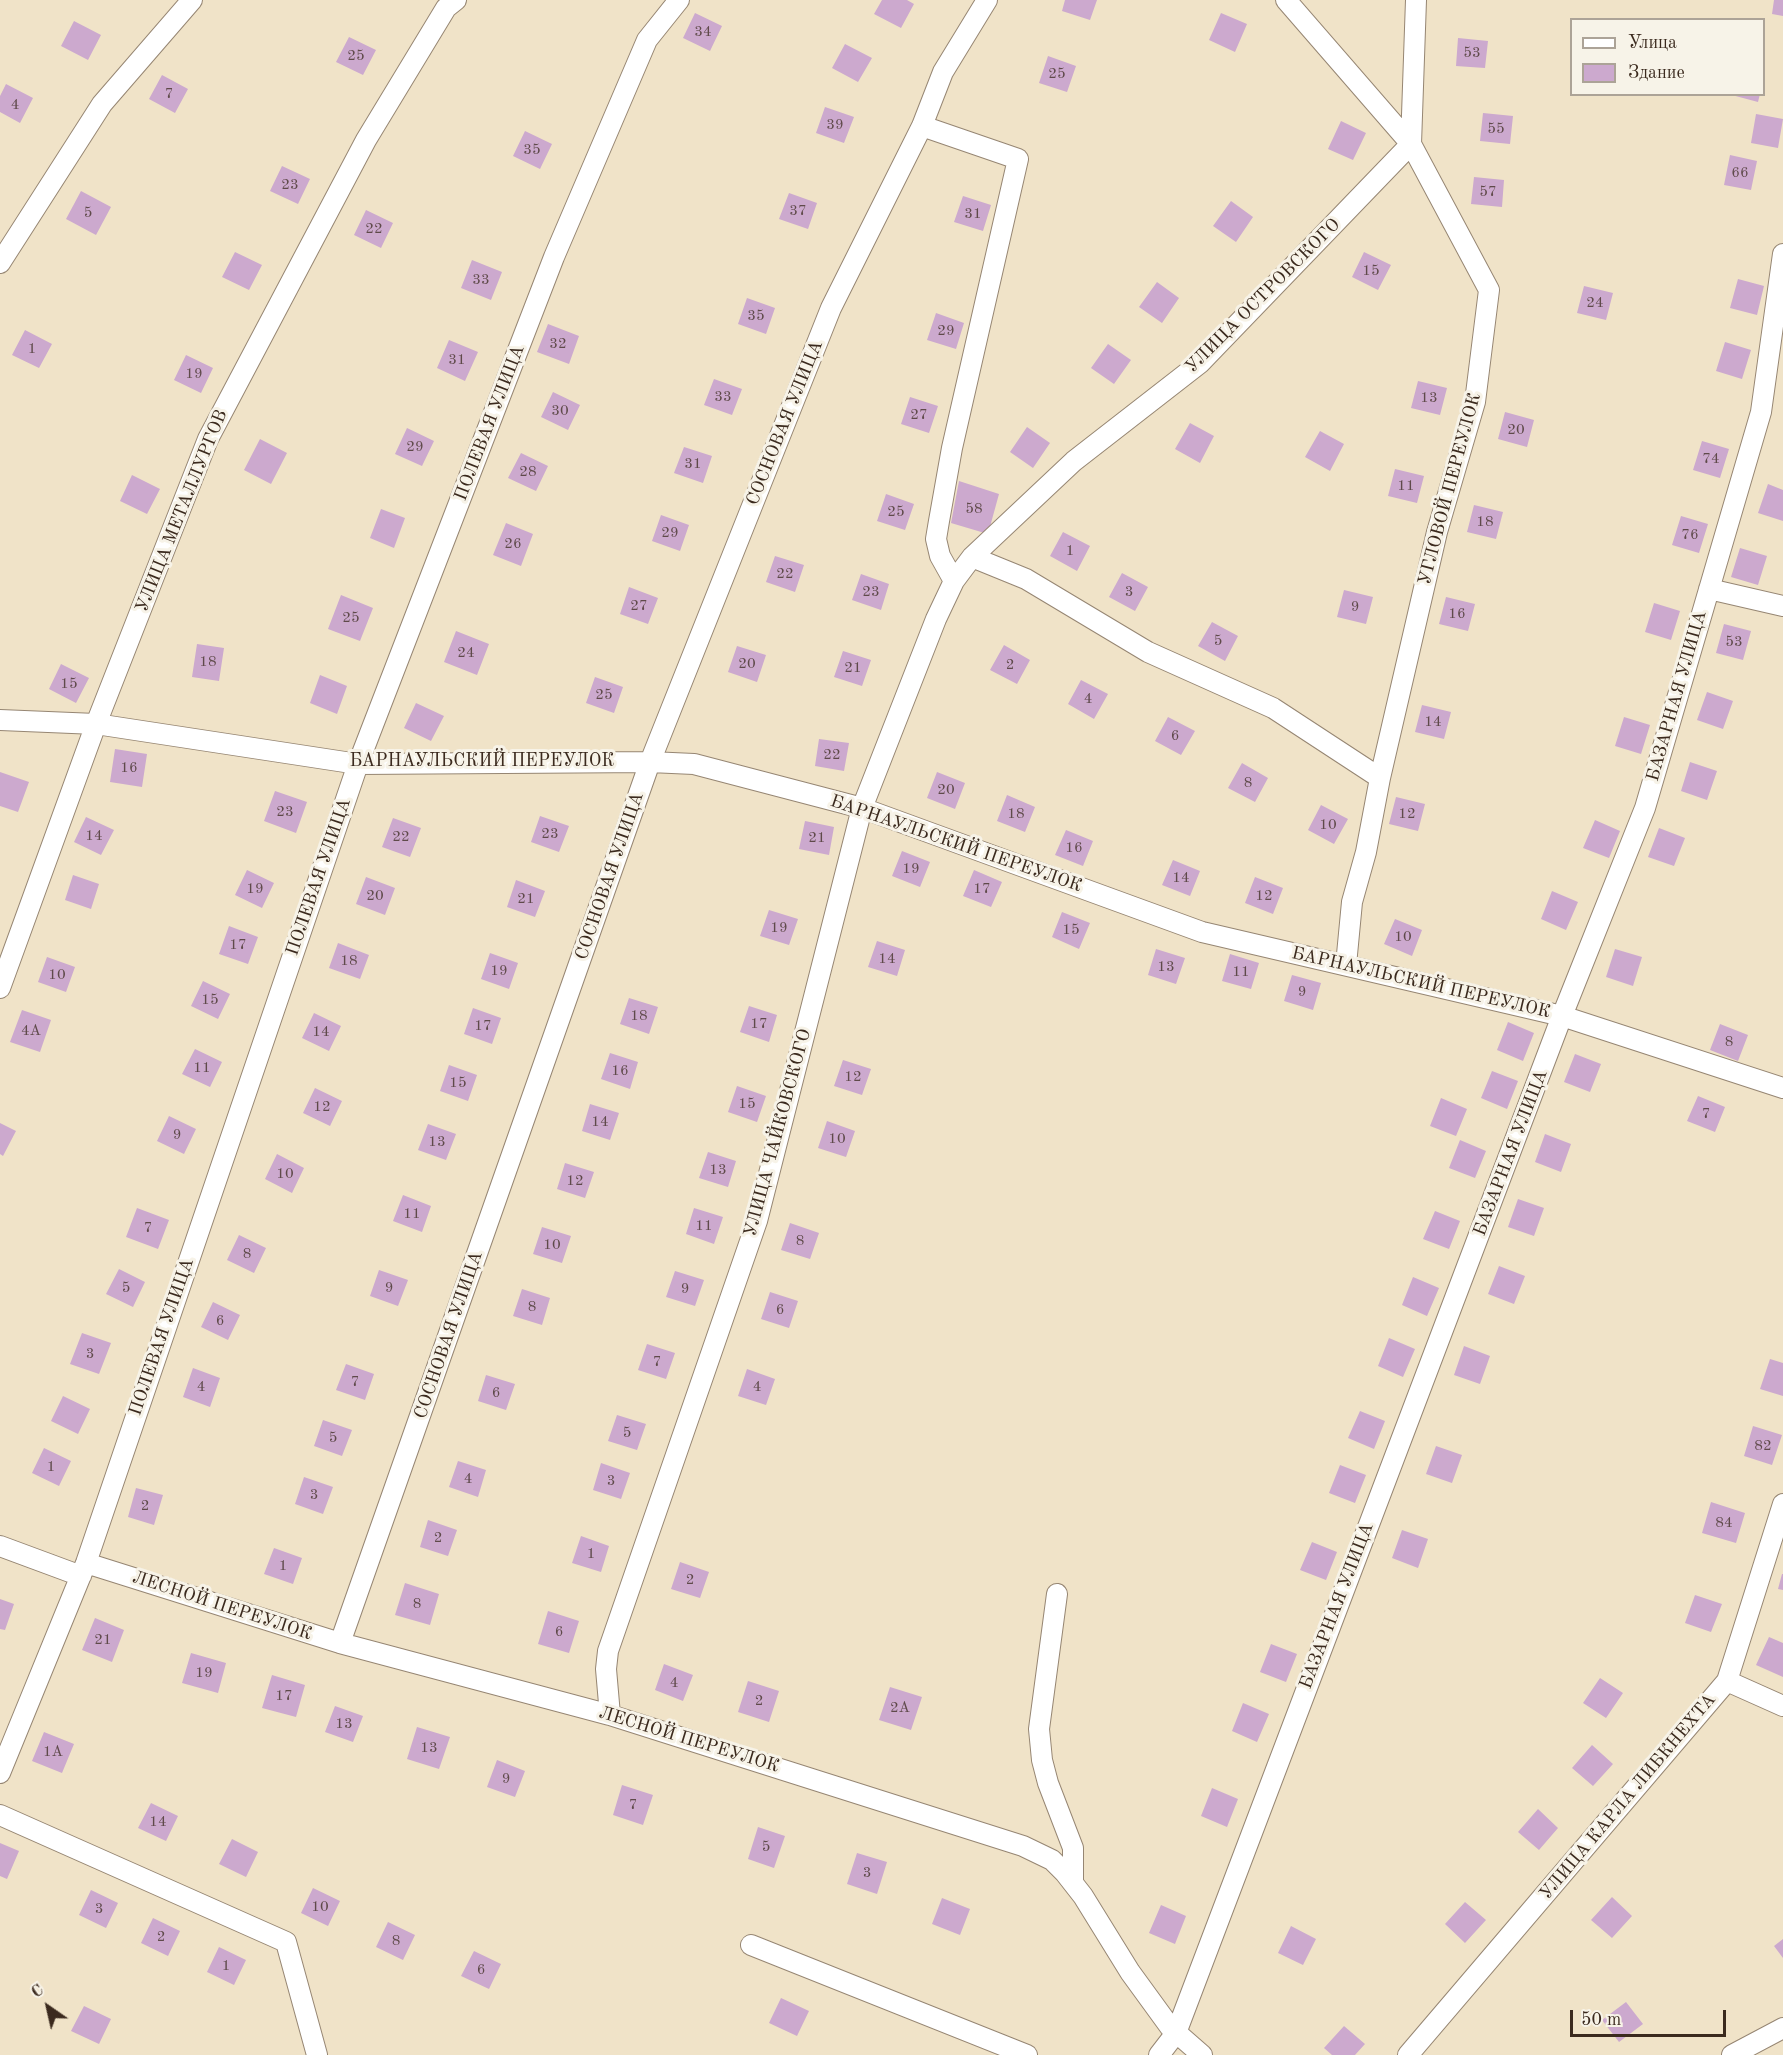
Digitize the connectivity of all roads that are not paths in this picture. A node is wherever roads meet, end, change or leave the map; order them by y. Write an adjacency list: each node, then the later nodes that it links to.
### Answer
1 (192, 0): 10 (street)
2 (456, 0): 16 (street, УЛИЦА МЕТАЛЛУРГОВ)
3 (679, 0): 18 (street, ПОЛЕВАЯ УЛИЦА)
4 (987, 0): 7 (street, СОСНОВАЯ УЛИЦА)
5 (1286, 0): 8 (street, УГЛОВОЙ ПЕРЕУЛОК)
6 (1416, 0): 8 (street)
7 (922, 126): 12 (street); 17 (street, СОСНОВАЯ УЛИЦА)
8 (1412, 144): 11 (street, УЛИЦА ОСТРОВСКОГО); 19 (street, УГЛОВОЙ ПЕРЕУЛОК)
9 (1783, 254): 13 (street, БАЗАРНАЯ УЛИЦА)
10 (0, 263)
11 (972, 557): 12 (street, УЛИЦА ЧАЙКОВСКОГО); 19 (street)
12 (954, 581): 20 (street, УЛИЦА ЧАЙКОВСКОГО)
13 (1709, 589): 14 (street); 23 (street, БАЗАРНАЯ УЛИЦА)
14 (1783, 606)
15 (0, 720): 16 (street, БАРНАУЛЬСКИЙ ПЕРЕУЛОК)
16 (96, 724): 18 (street, БАРНАУЛЬСКИЙ ПЕРЕУЛОК); 22 (street, УЛИЦА МЕТАЛЛУРГОВ)
17 (650, 762): 18 (street, БАРНАУЛЬСКИЙ ПЕРЕУЛОК); 20 (street, БАРНАУЛЬСКИЙ ПЕРЕУЛОК); 29 (street, СОСНОВАЯ УЛИЦА)
18 (358, 764): 27 (street, ПОЛЕВАЯ УЛИЦА)
19 (1380, 778): 21 (street, УГЛОВОЙ ПЕРЕУЛОК)
20 (862, 808): 21 (street, БАРНАУЛЬСКИЙ ПЕРЕУЛОК); 32 (street, УЛИЦА ЧАЙКОВСКОГО)
21 (1346, 965): 23 (street, БАРНАУЛЬСКИЙ ПЕРЕУЛОК)
22 (0, 988)
23 (1562, 1016): 24 (street, БАРНАУЛЬСКИЙ ПЕРЕУЛОК); 38 (street, БАЗАРНАЯ УЛИЦА)
24 (1783, 1088)
25 (1783, 1504): 30 (street, УЛИЦА КАРЛА ЛИБКНЕХТА)
26 (0, 1546): 27 (street, ЛЕСНОЙ ПЕРЕУЛОК)
27 (83, 1569): 29 (street, ЛЕСНОЙ ПЕРЕУЛОК); 33 (street, ПОЛЕВАЯ УЛИЦА)
28 (1057, 1594): 35 (street)
29 (340, 1643): 32 (street, ЛЕСНОЙ ПЕРЕУЛОК)
30 (1727, 1681): 31 (street); 43 (street, УЛИЦА КАРЛА ЛИБКНЕХТА)
31 (1783, 1706)
32 (610, 1715): 35 (street, ЛЕСНОЙ ПЕРЕУЛОК)
33 (0, 1773)
34 (0, 1815): 39 (street)
35 (1073, 1883): 38 (street, ЛЕСНОЙ ПЕРЕУЛОК)
36 (751, 1945): 40 (street)
37 (1783, 2028): 44 (street)
38 (1176, 2032): 41 (street, БАЗАРНАЯ УЛИЦА); 42 (street, ЛЕСНОЙ ПЕРЕУЛОК)
39 (317, 2055)
40 (1026, 2055)
41 (1159, 2055)
42 (1202, 2055)
43 (1408, 2055)
44 (1732, 2055)

